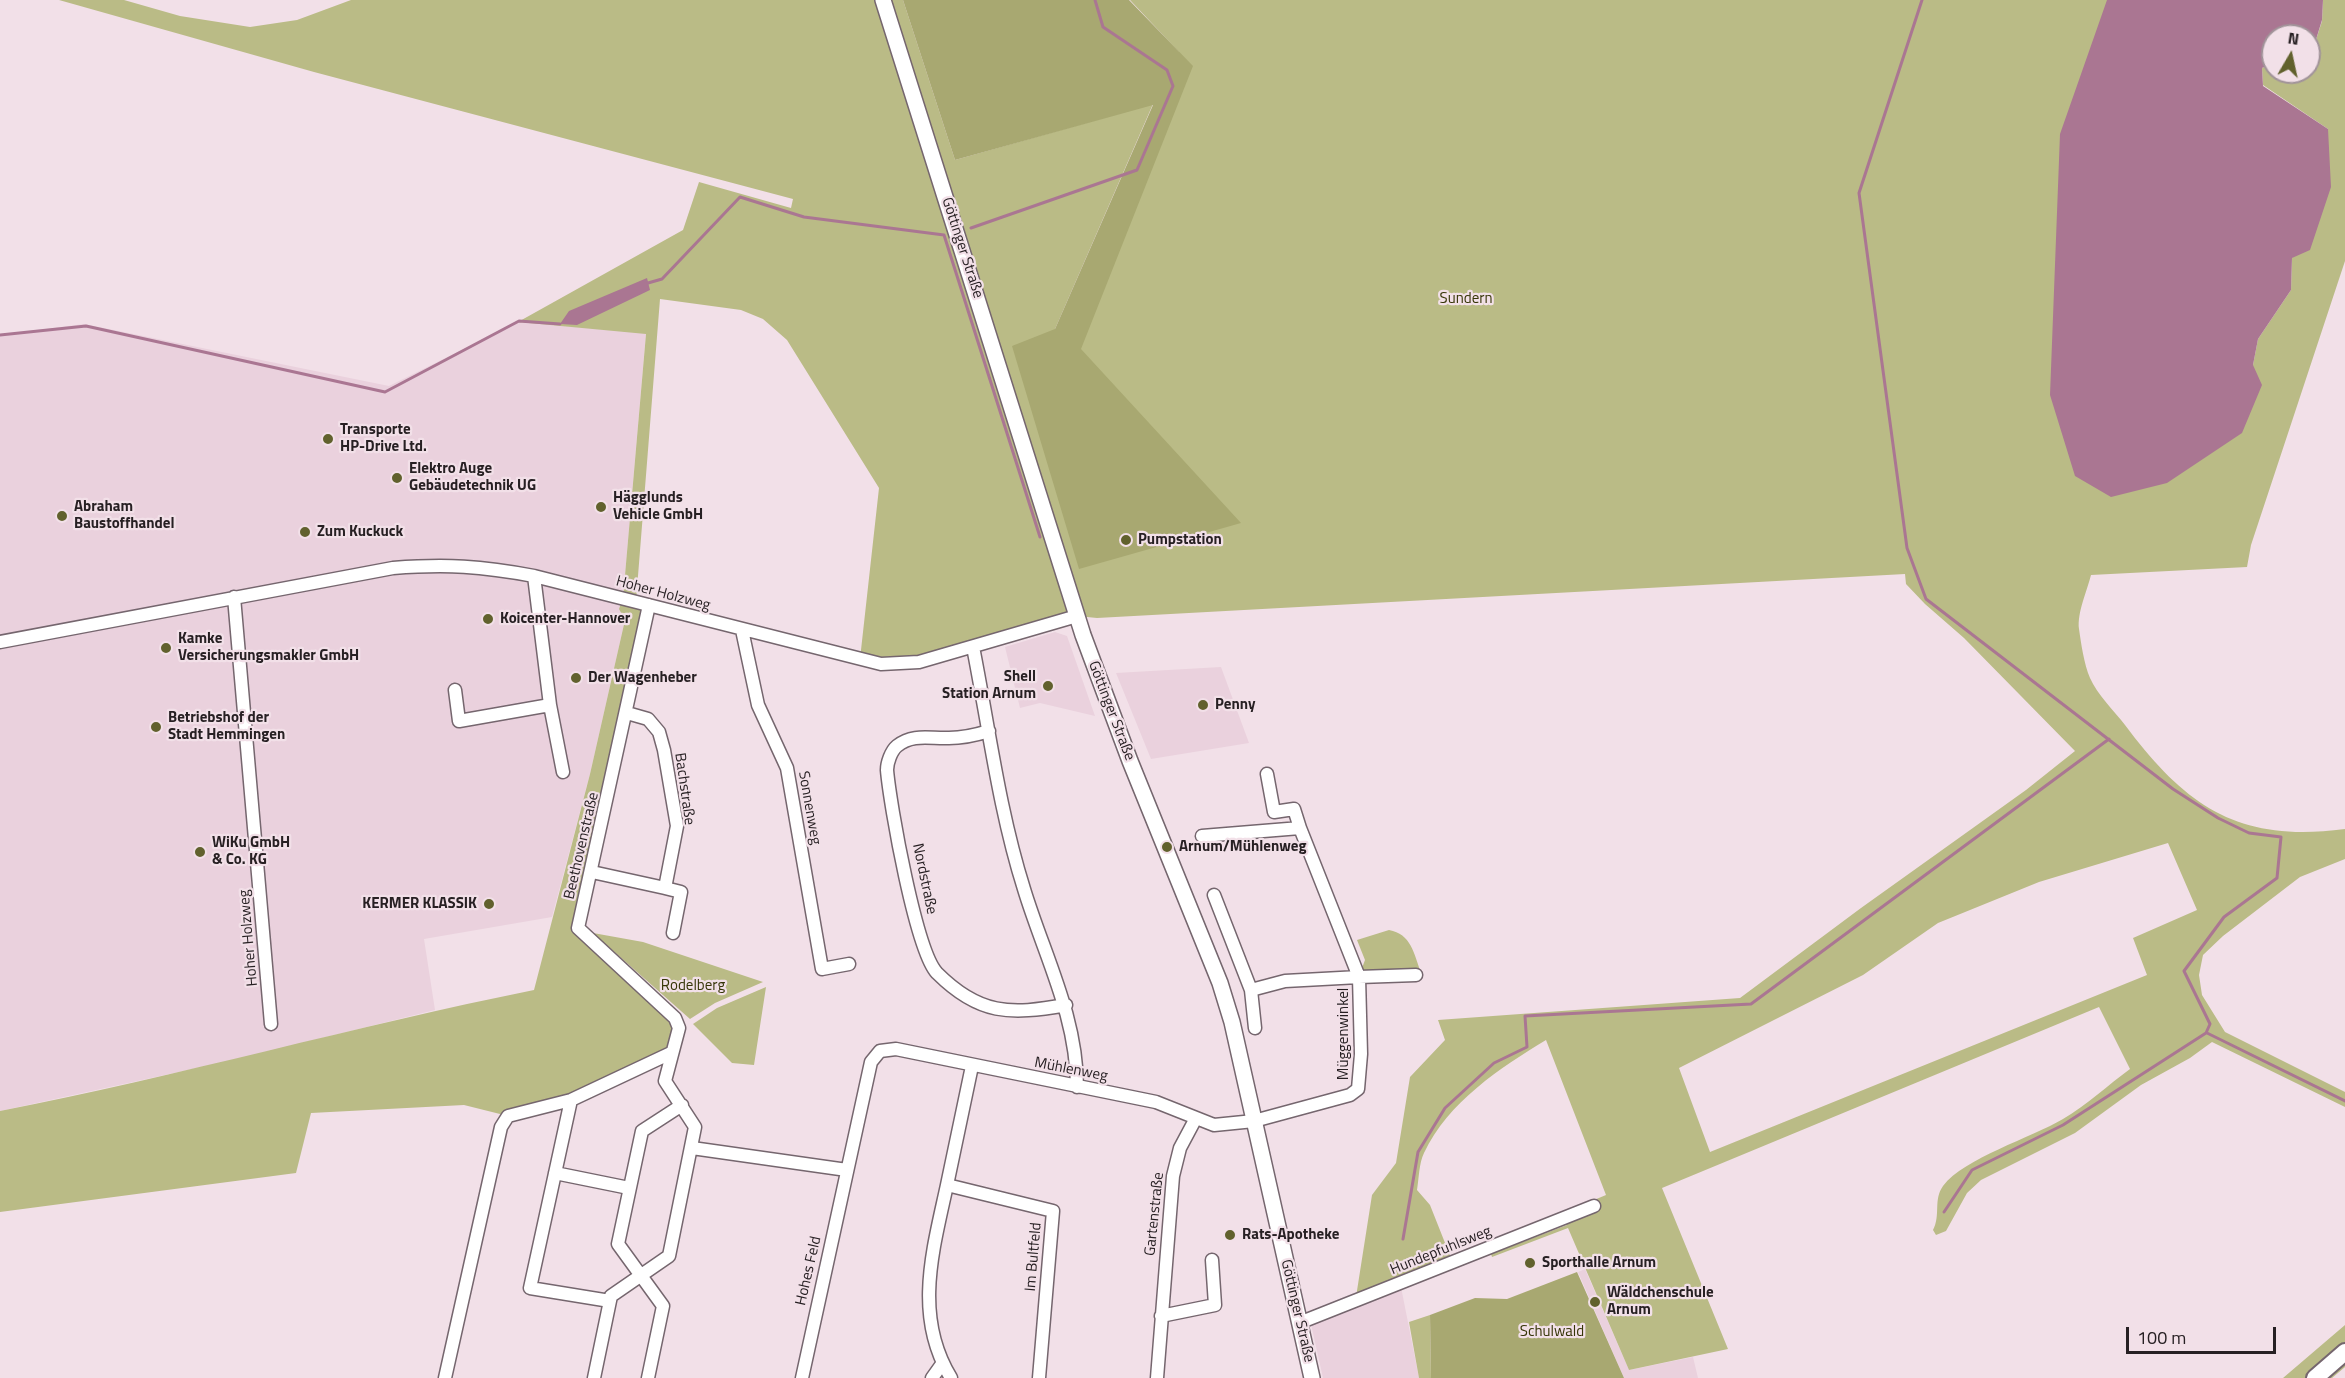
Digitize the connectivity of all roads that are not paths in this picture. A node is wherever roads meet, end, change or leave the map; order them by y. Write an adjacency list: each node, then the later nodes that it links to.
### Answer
1 (883, 0): 5 (street, Göttinger Straße)
2 (534, 576): 3 (street, Hoher Holzweg); 4 (street, Hoher Holzweg); 10 (street)
3 (234, 597): 7 (street, Hoher Holzweg); 28 (street, Hoher Holzweg)
4 (650, 605): 6 (street, Hoher Holzweg); 11 (street, Beethovenstraße)
5 (1077, 616): 8 (street, Hoher Holzweg); 37 (street, Göttinger Straße)
6 (742, 630): 8 (street, Hoher Holzweg); 23 (street, Sonnenweg)
7 (0, 642)
8 (973, 647): 12 (street)
9 (455, 690): 10 (street)
10 (549, 705): 13 (street)
11 (627, 713): 19 (street, Beethovenstraße); 20 (street, Bachstraße)
12 (989, 731): 27 (street); 27 (street, Nordstraße)
13 (562, 772)
14 (1267, 774): 15 (street)
15 (1274, 812): 16 (street, Müggenwinkel); 17 (street)
16 (1300, 828): 17 (street); 25 (street, Müggenwinkel)
17 (1277, 830): 18 (street)
18 (1202, 836)
19 (592, 872): 20 (street); 31 (street, Beethovenstraße)
20 (665, 888): 22 (street)
21 (1214, 896): 26 (street)
22 (673, 933)
23 (849, 964)
24 (1416, 975): 25 (street, Müggenwinkel)
25 (1359, 977): 26 (street, Müggenwinkel); 37 (street, Müggenwinkel)
26 (1251, 990): 29 (street)
27 (1066, 1005): 33 (street)
28 (271, 1024)
29 (1256, 1028)
30 (880, 1051): 32 (street, Mühlenweg); 39 (street, Hohes Feld)
31 (671, 1053): 34 (street); 35 (street, Beethovenstraße)
32 (972, 1066): 33 (street, Mühlenweg); 41 (street)
33 (1077, 1087): 36 (street, Mühlenweg)
34 (571, 1100): 40 (street); 51 (street)
35 (682, 1105): 38 (street, Beethovenstraße); 42 (street)
36 (1196, 1118): 37 (street, Mühlenweg); 47 (street, Gartenstraße)
37 (1254, 1120): 48 (street, Göttinger Straße)
38 (692, 1148): 39 (street); 45 (street, Beethovenstraße)
39 (847, 1170): 54 (street, Hohes Feld)
40 (555, 1173): 42 (street); 46 (street)
41 (947, 1185): 50 (street); 57 (street, Im Bultfeld)
42 (629, 1188): 45 (street)
43 (1594, 1206): 48 (street, Hundepfuhlsweg)
44 (1212, 1260): 47 (street)
45 (642, 1275): 46 (street, Beethovenstraße); 53 (street)
46 (610, 1301): 52 (street)
47 (1161, 1316): 58 (street, Gartenstraße)
48 (1299, 1323): 59 (street, Göttinger Straße)
49 (2345, 1352): 60 (main road)
50 (942, 1364): 55 (street); 56 (street)
51 (445, 1378)
52 (594, 1378)
53 (648, 1378)
54 (802, 1378)
55 (932, 1378)
56 (951, 1378)
57 (1039, 1378)
58 (1157, 1378)
59 (1312, 1378)
60 (2315, 1378)

